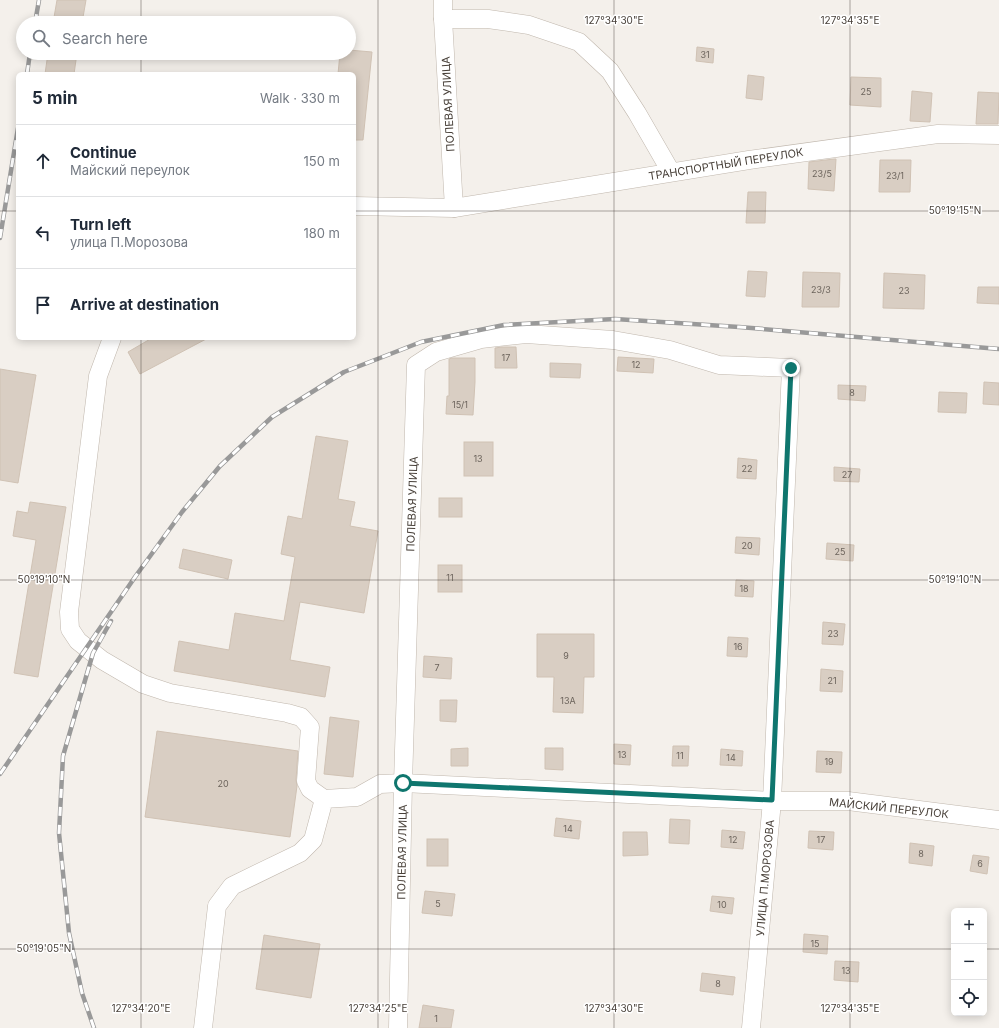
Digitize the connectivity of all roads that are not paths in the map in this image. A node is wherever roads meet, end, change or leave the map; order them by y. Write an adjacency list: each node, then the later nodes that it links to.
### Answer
1 (443, 0): 2 (street, ПОЛЕВАЯ УЛИЦА)
2 (443, 19): 4 (street); 6 (street, ПОЛЕВАЯ УЛИЦА)
3 (999, 135): 4 (street, ТРАНСПОРТНЫЙ ПЕРЕУЛОК)
4 (671, 172): 6 (street, ТРАНСПОРТНЫЙ ПЕРЕУЛОК)
5 (356, 206): 6 (street, ТРАНСПОРТНЫЙ ПЕРЕУЛОК)
6 (454, 208)
7 (111, 340): 10 (street)
8 (791, 368): 9 (street, ПОЛЕВАЯ УЛИЦА); 11 (street, УЛИЦА П.МОРОЗОВА)
9 (403, 783): 10 (street, МАЙСКИЙ ПЕРЕУЛОК); 11 (street, МАЙСКИЙ ПЕРЕУЛОК); 14 (street, ПОЛЕВАЯ УЛИЦА)
10 (324, 799): 13 (street)
11 (772, 800): 12 (street, МАЙСКИЙ ПЕРЕУЛОК); 15 (street, УЛИЦА П.МОРОЗОВА)
12 (999, 820)
13 (203, 1028)
14 (398, 1028)
15 (751, 1028)

